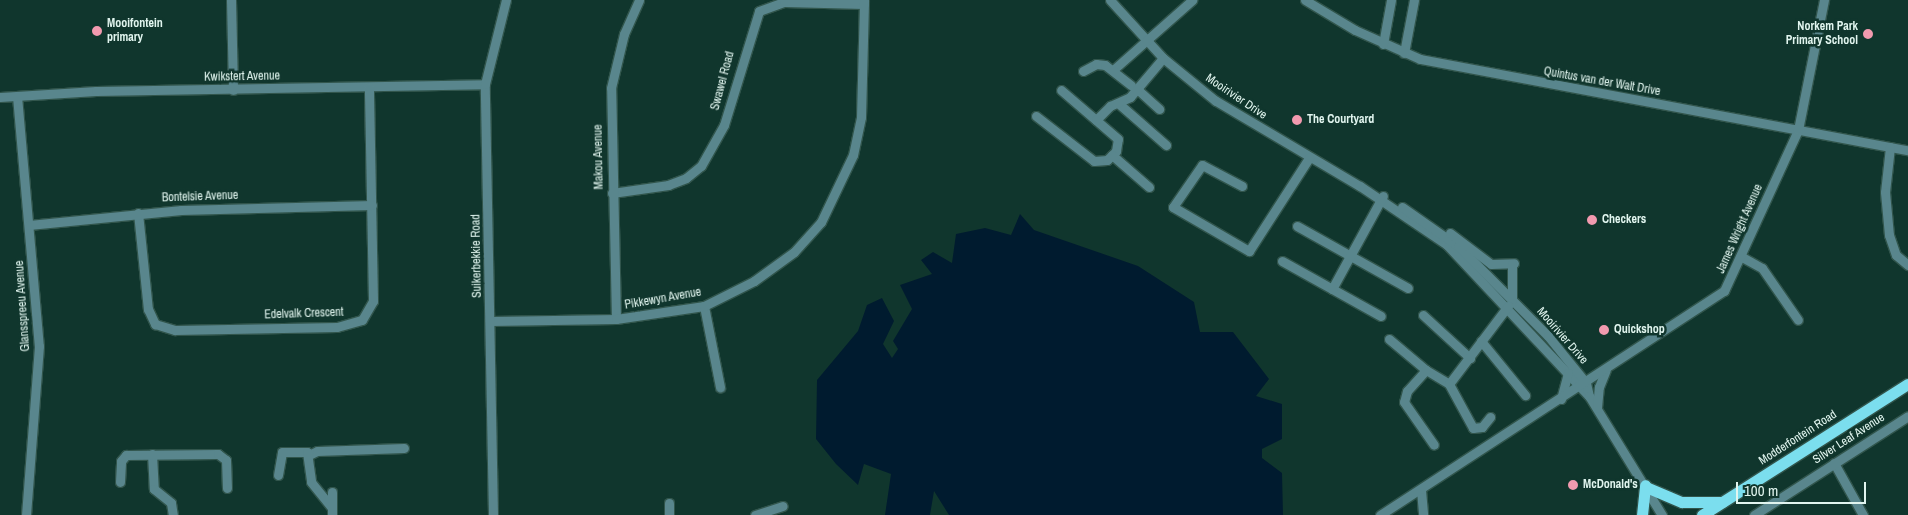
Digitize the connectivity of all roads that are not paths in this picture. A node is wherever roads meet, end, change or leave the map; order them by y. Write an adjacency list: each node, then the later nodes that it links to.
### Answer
1 (231, 0): 20 (street)
2 (506, 0): 17 (street, Suikerbekkie Road)
3 (639, 0): 36 (street, Makou Avenue)
4 (1110, 0): 11 (street, Mooirivier Drive)
5 (1192, 0): 11 (street)
6 (1306, 0): 12 (street, Quintus van der Walt Drive)
7 (1391, 0): 12 (street)
8 (1414, 0): 13 (street)
9 (1824, 0): 28 (street, James Wright Avenue)
10 (864, 2): 36 (street, Swawel Road); 50 (street, Pikkewyn Avenue)
11 (1146, 41): 14 (street, Mooirivier Drive); 15 (street)
12 (1383, 44): 13 (street, Quintus van der Walt Drive)
13 (1404, 53): 28 (street, Quintus van der Walt Drive)
14 (1163, 58): 19 (street); 33 (street, Mooirivier Drive)
15 (1113, 70): 16 (street); 19 (street)
16 (1083, 71)
17 (484, 84): 18 (street, Kwikstert Avenue); 54 (street, Suikerbekkie Road)
18 (369, 87): 20 (street, Kwikstert Avenue); 38 (street, Edelvalk Crescent)
19 (1134, 87): 24 (street); 25 (street)
20 (233, 90): 22 (street, Kwikstert Avenue)
21 (1062, 90): 27 (street)
22 (16, 96): 23 (street, Kwikstert Avenue); 41 (street, Glansspreeu Avenue)
23 (0, 97)
24 (1118, 102): 27 (street); 29 (street)
25 (1159, 109)
26 (1036, 116): 32 (street)
27 (1096, 120): 32 (street)
28 (1798, 130): 30 (street, Quintus van der Walt Drive); 44 (street, James Wright Avenue)
29 (1166, 145)
30 (1890, 147): 31 (street, Quintus van der Walt Drive); 46 (street)
31 (1908, 150)
32 (1112, 156): 35 (street)
33 (1309, 158): 34 (street); 37 (street, Mooirivier Drive)
34 (1242, 186)
35 (1149, 187)
36 (612, 194): 53 (street, Makou Avenue)
37 (1382, 199): 40 (street, Mooirivier Drive); 43 (street); 49 (street, Mooirivier Drive)
38 (372, 205): 39 (street, Bontelsie Avenue); 39 (street, Edelvalk Crescent)
39 (138, 212): 41 (street, Bontelsie Avenue)
40 (1413, 212): 49 (street, Mooirivier Drive); 49 (street)
41 (29, 225): 87 (street, Glansspreeu Avenue)
42 (1297, 226): 43 (street)
43 (1351, 256): 47 (street); 48 (street)
44 (1742, 257): 55 (street); 61 (street, James Wright Avenue)
45 (1282, 261): 48 (street)
46 (1908, 265)
47 (1408, 288)
48 (1332, 289): 52 (street)
49 (1510, 303): 57 (street); 59 (street, Mooirivier Drive)
50 (704, 306): 53 (street, Pikkewyn Avenue); 65 (street)
51 (1423, 315): 58 (street)
52 (1381, 316)
53 (616, 319): 54 (street, Pikkewyn Avenue)
54 (491, 320): 89 (street, Suikerbekkie Road)
55 (1798, 320)
56 (1389, 339): 60 (street)
57 (1481, 341): 58 (street); 66 (street)
58 (1470, 358): 62 (street)
59 (1569, 368): 61 (street); 64 (street, Mooirivier Drive); 67 (street)
60 (1426, 370): 62 (street); 71 (street)
61 (1603, 372): 64 (street, James Wright Avenue); 68 (street)
62 (1449, 384): 70 (street)
63 (1908, 384): 82 (main road, Modderfontein Road)
64 (1582, 386): 67 (street, James Wright Avenue); 68 (street, Mooirivier Drive)
65 (720, 387)
66 (1525, 395)
67 (1561, 400): 80 (street, James Wright Avenue)
68 (1597, 408): 78 (street, Mooirivier Drive)
69 (1908, 416): 75 (street, Silver Leaf Avenue)
70 (1490, 417)
71 (1434, 445)
72 (404, 448): 74 (street)
73 (152, 454): 77 (street); 79 (street); 88 (street)
74 (309, 455): 76 (street); 85 (street)
75 (1834, 464): 96 (street, Silver Leaf Avenue); 97 (street)
76 (278, 475)
77 (120, 482)
78 (1645, 486): 82 (main road); 94 (main road); 95 (street, Mooirivier Drive)
79 (227, 488)
80 (1421, 490): 92 (street, James Wright Avenue); 93 (street)
81 (332, 492): 85 (street)
82 (1724, 502): 86 (main road, Modderfontein Road)
83 (669, 503): 90 (street)
84 (783, 506): 91 (street)
85 (332, 511)
86 (1706, 514)
87 (26, 515)
88 (173, 515)
89 (493, 515)
90 (669, 515)
91 (756, 515)
92 (1380, 515)
93 (1423, 515)
94 (1642, 515)
95 (1662, 515)
96 (1754, 515)
97 (1864, 515)

